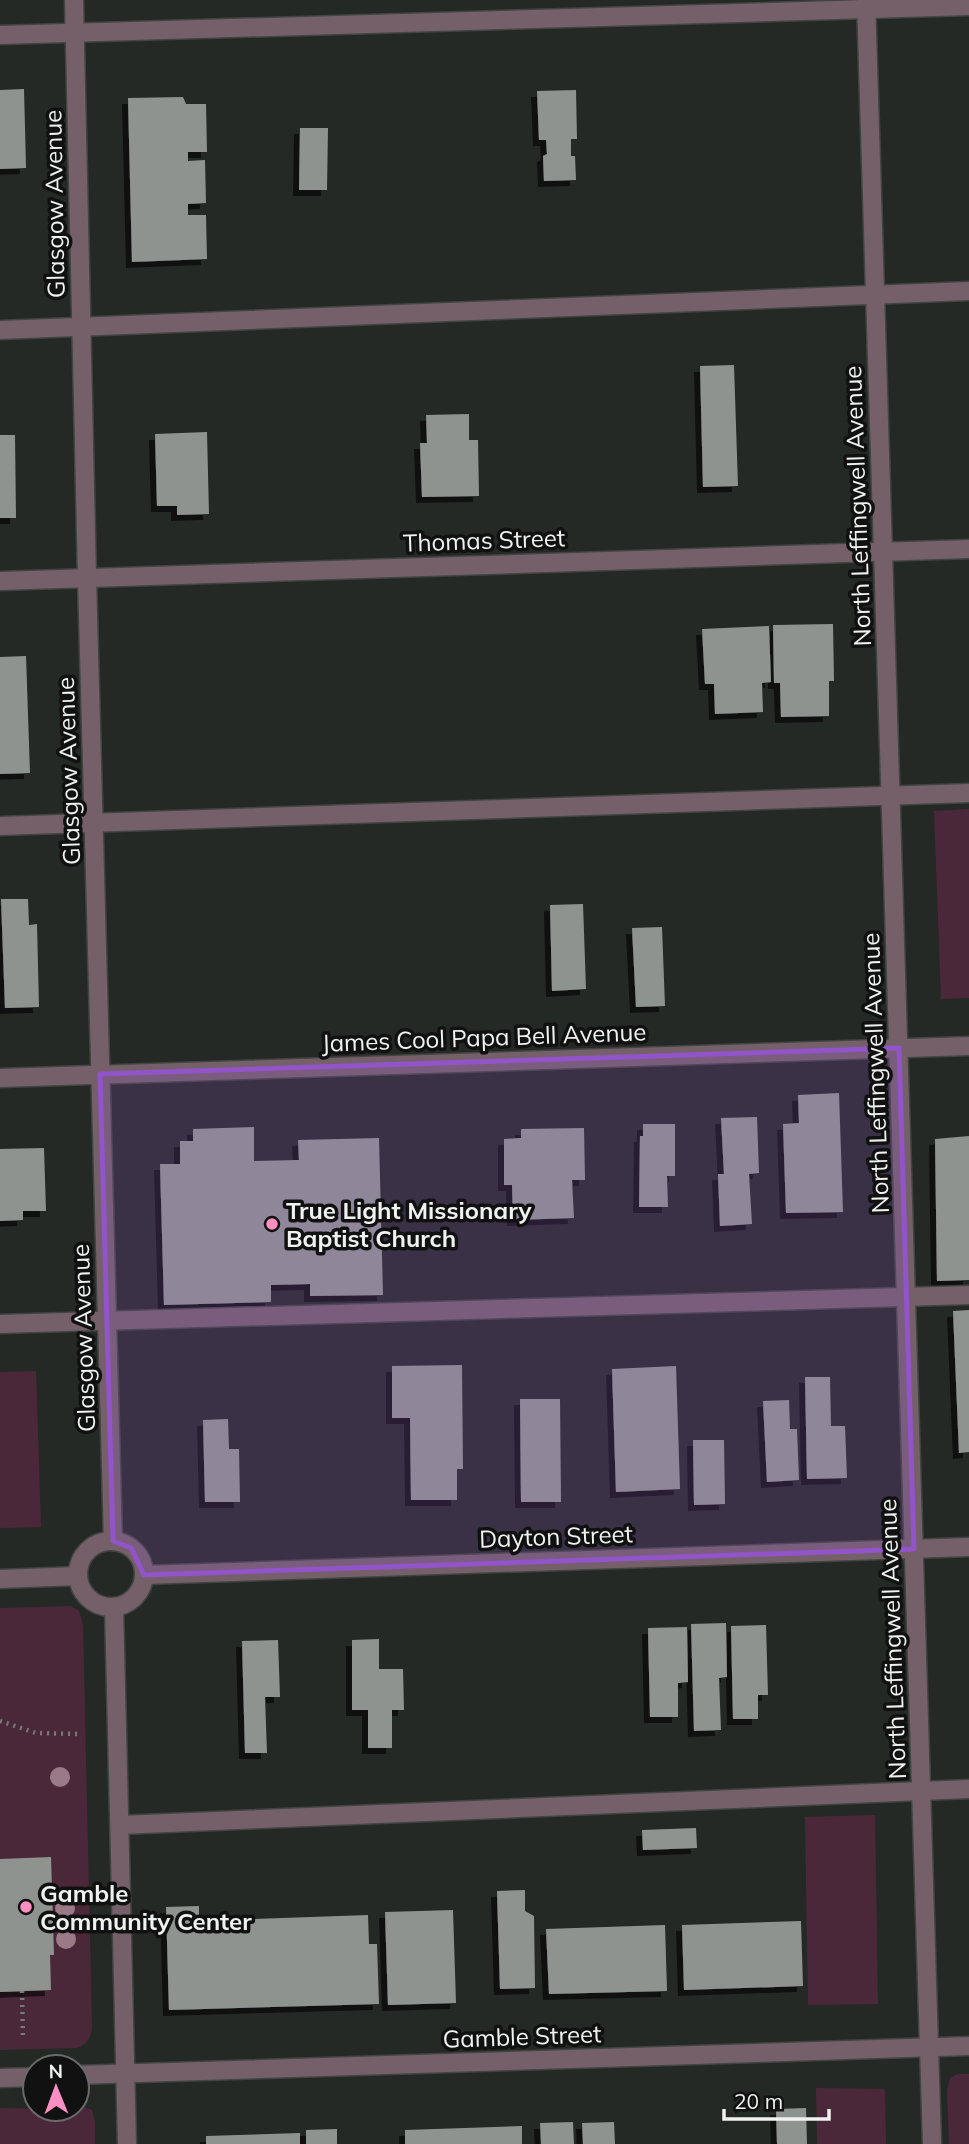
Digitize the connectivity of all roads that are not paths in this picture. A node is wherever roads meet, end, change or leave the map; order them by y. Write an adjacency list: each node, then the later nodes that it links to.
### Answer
1 (74, 0): 4 (street, Glasgow Avenue)
2 (867, 4): 3 (street); 4 (street); 7 (street, North Leffingwell Avenue)
3 (969, 6)
4 (75, 33): 5 (street); 8 (street, Glasgow Avenue)
5 (0, 35)
6 (969, 291): 7 (street)
7 (875, 294): 8 (street); 11 (street, North Leffingwell Avenue)
8 (81, 328): 9 (street); 12 (street, Glasgow Avenue)
9 (0, 330)
10 (969, 549): 11 (street, Thomas Street)
11 (883, 551): 12 (street, Thomas Street); 15 (street, North Leffingwell Avenue)
12 (87, 578): 13 (street, Thomas Street); 16 (street, Glasgow Avenue)
13 (0, 581)
14 (969, 793): 15 (street)
15 (891, 796): 16 (street); 19 (street, North Leffingwell Avenue)
16 (95, 823): 17 (street); 20 (street, Glasgow Avenue)
17 (0, 826)
18 (969, 1046): 19 (street, James Cool Papa Bell Avenue)
19 (898, 1048): 20 (street, James Cool Papa Bell Avenue); 23 (street, North Leffingwell Avenue)
20 (100, 1074): 21 (street, James Cool Papa Bell Avenue); 24 (street, Glasgow Avenue)
21 (0, 1078)
22 (969, 1295): 23 (street)
23 (906, 1297): 24 (street); 28 (street, North Leffingwell Avenue)
24 (107, 1321): 25 (street); 26 (street, Glasgow Avenue)
25 (0, 1324)
26 (113, 1541): 29 (street); 30 (street)
27 (969, 1547): 28 (street, Dayton Street)
28 (914, 1549): 29 (street, Dayton Street); 34 (street, North Leffingwell Avenue)
29 (144, 1574): 32 (street)
30 (78, 1576): 31 (street); 32 (street)
31 (0, 1579)
32 (114, 1606): 35 (street)
33 (969, 1789): 34 (street)
34 (922, 1790): 35 (street); 37 (street, North Leffingwell Avenue)
35 (120, 1825): 38 (street)
36 (969, 2046): 37 (street, Gamble Street)
37 (929, 2047): 38 (street, Gamble Street); 43 (street, North Leffingwell Avenue)
38 (126, 2074): 39 (street, Gamble Street); 42 (street)
39 (91, 2075)
40 (21, 2077): 41 (street)
41 (0, 2078)
42 (127, 2144)
43 (932, 2144)

